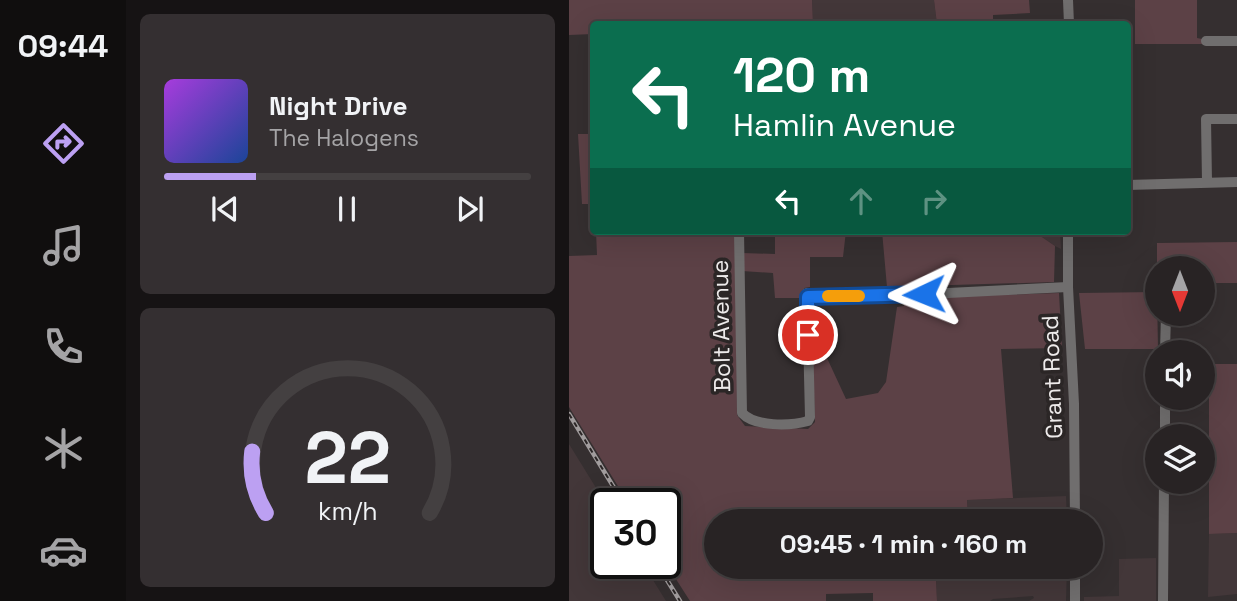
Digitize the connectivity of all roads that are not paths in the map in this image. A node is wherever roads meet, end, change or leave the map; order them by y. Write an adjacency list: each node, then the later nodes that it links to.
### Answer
1 (1068, 0): 2 (street)
2 (1068, 21)
3 (1207, 41): 4 (street)
4 (1237, 41)
5 (1237, 119): 6 (street)
6 (1207, 182): 7 (street); 8 (street)
7 (1237, 182)
8 (1131, 185)
9 (739, 235): 11 (street, Bolt Avenue)
10 (1068, 235): 11 (street, Grant Road)
11 (1068, 287): 13 (street, Grant Road)
12 (1164, 494): 16 (street)
13 (1075, 509)
14 (1075, 579): 15 (street)
15 (1075, 601)
16 (1163, 601)

